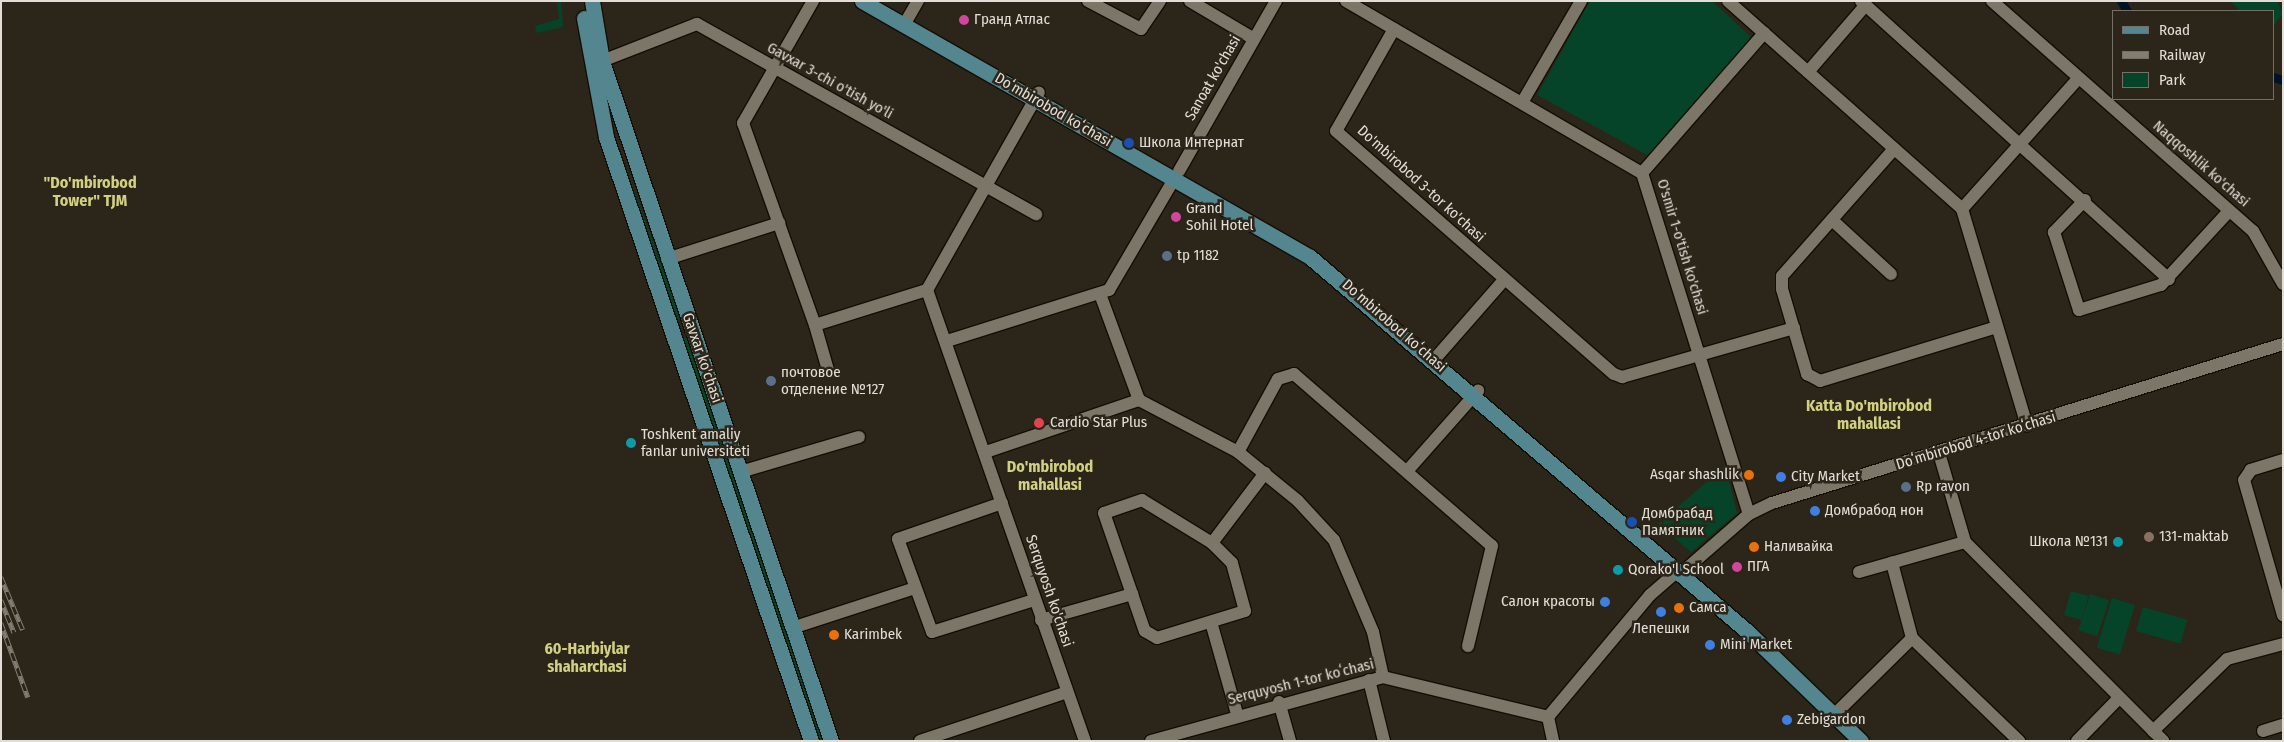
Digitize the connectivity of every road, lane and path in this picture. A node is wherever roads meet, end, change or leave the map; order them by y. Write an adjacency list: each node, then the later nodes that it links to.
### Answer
1 (582, 1): 48 (main road, Gavxar ko'chasi)
2 (592, 1): 20 (main road, Gavxar ko'chasi)
3 (813, 1): 21 (street)
4 (862, 1): 16 (main road, Doʻmbirobod koʻchasi)
5 (878, 1): 16 (main road, Doʻmbirobod koʻchasi)
6 (918, 1): 16 (street)
7 (1088, 1): 8 (street)
8 (1160, 1)
9 (1190, 1): 19 (street)
10 (1276, 1): 19 (street, Sanoat ko'chasi)
11 (1346, 1): 17 (street, O'smir 1-o'tish ko'chasi)
12 (1581, 1): 25 (street)
13 (1728, 1): 18 (street)
14 (1992, 1): 23 (street, Naqqoshlik ko'chasi)
15 (1863, 4): 22 (street); 26 (street)
16 (906, 22): 24 (main road, Doʻmbirobod koʻchasi)
17 (1394, 29): 25 (street, O'smir 1-o'tish ko'chasi); 40 (street, Do'mbirobod 3-tor ko'chasi)
18 (1764, 33): 22 (street); 28 (street)
19 (1254, 39): 29 (street, Sanoat ko'chasi)
20 (602, 61): 21 (street, Gavxar 3-chi o'tish yo'li); 37 (main road, Gavxar ko'chasi)
21 (774, 68): 30 (street, Gavxar 3-chi o'tish yo'li); 36 (street)
22 (1808, 72): 27 (street)
23 (2078, 79): 26 (street); 33 (street, Naqqoshlik ko'chasi)
24 (1037, 96): 29 (main road, Doʻmbirobod koʻchasi); 30 (street)
25 (1522, 101): 28 (street, O'smir 1-o'tish ko'chasi)
26 (2020, 143): 31 (street); 32 (street)
27 (1894, 149): 32 (street); 35 (street)
28 (1642, 173): 51 (street, O'smir 1-o'tish ko'chasi)
29 (1177, 175): 43 (street, Sanoat ko'chasi); 52 (main road, Doʻmbirobod koʻchasi)
30 (987, 188): 34 (street, Gavxar 3-chi o'tish yo'li); 42 (street)
31 (2085, 200): 39 (street); 39 (street)
32 (1962, 209): 46 (street)
33 (2230, 211): 39 (street); 41 (street, Naqqoshlik ko'chasi)
34 (1036, 214)
35 (1832, 220): 38 (street); 47 (street)
36 (779, 223): 37 (street); 44 (street)
37 (667, 259): 45 (main road, Gavxar ko'chasi)
38 (1891, 274)
39 (2169, 279)
40 (1504, 280): 51 (street, Do'mbirobod 3-tor ko'chasi); 52 (street)
41 (2283, 284)
42 (927, 290): 44 (street); 49 (street, Serquyosh ko'chasi)
43 (1100, 294): 49 (street); 55 (street)
44 (814, 325): 53 (street)
45 (692, 327): 48 (main road); 63 (main road, Gavxar ko'chasi)
46 (1997, 327): 47 (street); 56 (street)
47 (1794, 328): 51 (street, Do'mbirobod 3-tor ko'chasi)
48 (674, 333): 93 (main road, Gavxar ko'chasi)
49 (947, 342): 58 (street, Serquyosh ko'chasi)
50 (2283, 344): 56 (street, Doʻmbirobod 4-tor koʻchasi)
51 (1698, 356): 66 (street, O'smir 1-o'tish ko'chasi)
52 (1436, 358): 54 (main road, Doʻmbirobod koʻchasi)
53 (828, 370)
54 (1476, 393): 62 (street); 70 (main road, Doʻmbirobod koʻchasi)
55 (1139, 400): 58 (street); 59 (street)
56 (2028, 425): 60 (street, Doʻmbirobod 4-tor koʻchasi)
57 (859, 437): 63 (street)
58 (986, 452): 65 (street, Serquyosh ko'chasi)
59 (1238, 452): 62 (street); 64 (street)
60 (1939, 453): 66 (street, Doʻmbirobod 4-tor koʻchasi); 67 (street)
61 (2283, 460): 75 (street)
62 (1408, 470): 81 (street)
63 (740, 472): 78 (main road, Gavxar ko'chasi)
64 (1265, 472): 68 (street); 82 (street)
65 (1002, 503): 72 (street); 74 (street, Serquyosh ko'chasi)
66 (1748, 514): 70 (street, Doʻmbirobod 4-tor koʻchasi)
67 (1964, 542): 69 (street); 85 (street)
68 (1212, 543): 73 (street); 77 (street)
69 (1892, 563): 71 (street); 79 (street)
70 (1678, 571): 87 (main road, Doʻmbirobod koʻchasi); 89 (street, Doʻmbirobod 4-tor koʻchasi)
71 (1859, 572)
72 (915, 588): 74 (street); 78 (street)
73 (1132, 594): 76 (street); 77 (street)
74 (1034, 600): 76 (street, Serquyosh ko'chasi)
75 (2283, 615)
76 (1041, 620): 84 (street, Serquyosh ko'chasi)
77 (1211, 622): 88 (street)
78 (792, 628): 94 (main road, Gavxar ko'chasi)
79 (1912, 638): 87 (street); 103 (street)
80 (2283, 644): 91 (street)
81 (1468, 646)
82 (1383, 677): 83 (street, Serquyosh 1-tor koʻchasi); 89 (street, Serquyosh 1-tor koʻchasi)
83 (1368, 680): 86 (street, Serquyosh 1-tor koʻchasi); 99 (street)
84 (1067, 692): 95 (street); 96 (street, Serquyosh ko'chasi)
85 (2118, 699): 91 (street); 104 (street)
86 (1279, 702): 88 (street, Serquyosh 1-tor koʻchasi); 98 (street)
87 (1838, 712): 101 (main road, Doʻmbirobod koʻchasi); 102 (main road, Doʻmbirobod koʻchasi)
88 (1237, 714): 97 (street, Serquyosh 1-tor koʻchasi)
89 (1548, 717): 100 (street)
90 (2283, 725): 92 (street)
91 (2153, 731): 105 (street)
92 (2263, 731)
93 (811, 741)
94 (831, 741)
95 (920, 741)
96 (1085, 741)
97 (1151, 741)
98 (1290, 741)
99 (1384, 741)
100 (1553, 741)
101 (1861, 741)
102 (1872, 741)
103 (2019, 741)
104 (2077, 741)
105 (2163, 741)

